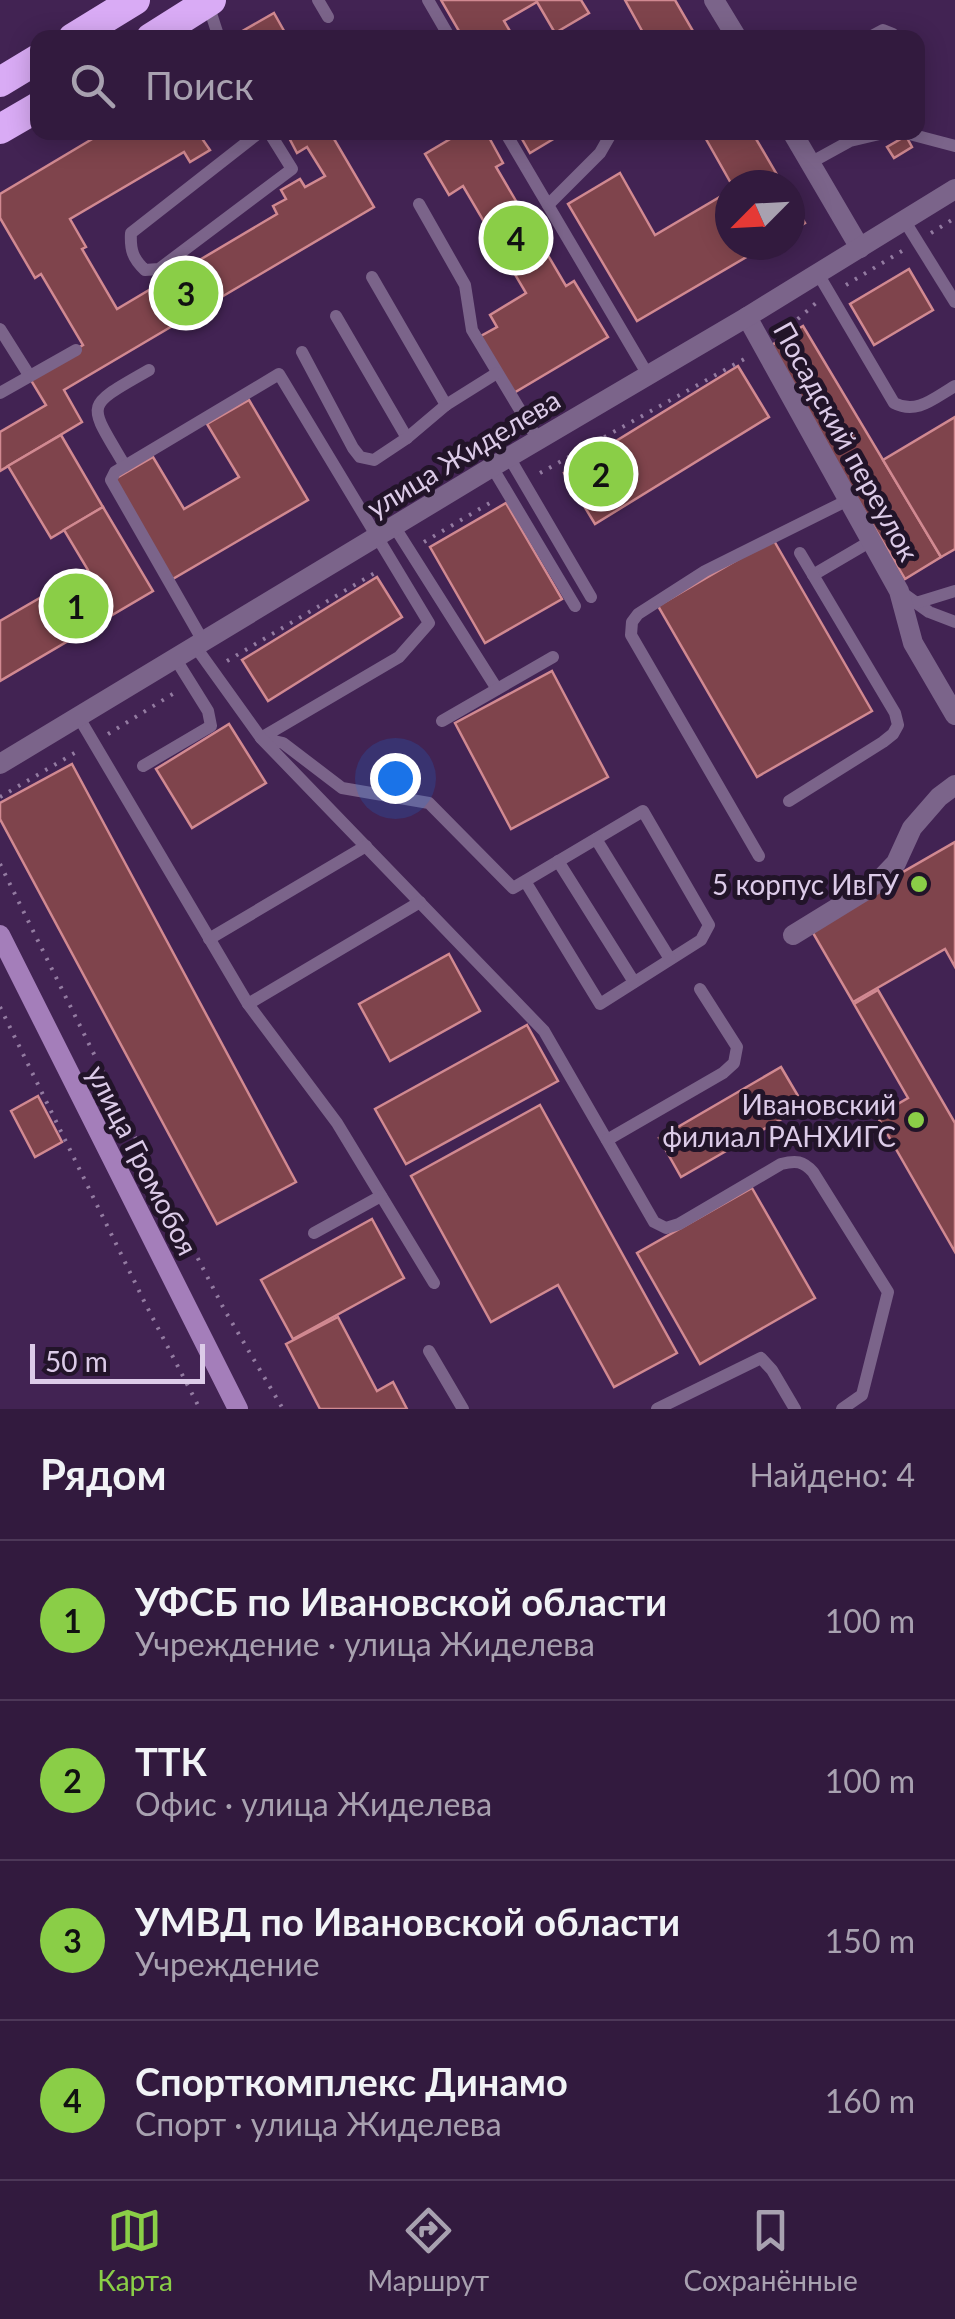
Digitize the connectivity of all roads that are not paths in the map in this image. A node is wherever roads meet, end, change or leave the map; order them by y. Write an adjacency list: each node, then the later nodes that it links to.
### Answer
1 (135, 0): 7 (highway)
2 (318, 0): 6 (lane)
3 (428, 0): 10 (lane)
4 (714, 0): 11 (street)
5 (209, 1): 8 (highway); 9 (lane)
6 (328, 16)
7 (86, 30)
8 (164, 30)
9 (217, 30)
10 (445, 30)
11 (731, 30)
12 (30, 64): 13 (highway)
13 (0, 82)
14 (30, 111): 15 (highway)
15 (0, 130)
16 (925, 135): 17 (lane)
17 (927, 139): 24 (lane)
18 (250, 140): 19 (lane)
19 (274, 140)
20 (511, 140): 28 (lane)
21 (607, 140): 28 (lane)
22 (797, 140): 25 (street)
23 (844, 140): 25 (lane)
24 (955, 146)
25 (810, 163): 30 (street)
26 (955, 190): 29 (street, улица Жиделева)
27 (419, 204): 40 (lane)
28 (548, 205): 42 (lane)
29 (904, 220): 30 (street, улица Жиделева); 33 (lane)
30 (860, 248): 31 (street, улица Жиделева)
31 (817, 272): 35 (street, улица Жиделева); 43 (lane)
32 (372, 277): 45 (lane)
33 (955, 302)
34 (336, 316): 46 (lane)
35 (747, 317): 42 (street, улица Жиделева); 50 (street, Посадский переулок)
36 (0, 328): 41 (lane)
37 (76, 350): 41 (lane)
38 (302, 352): 46 (lane)
39 (149, 370): 49 (lane)
40 (497, 373): 45 (lane); 47 (lane)
41 (29, 375): 44 (lane)
42 (648, 375): 47 (street, улица Жиделева)
43 (955, 386)
44 (0, 393)
45 (446, 405): 46 (lane)
46 (407, 438)
47 (538, 440): 48 (street, улица Жиделева)
48 (501, 462): 51 (street, улица Жиделева); 56 (lane); 58 (lane)
49 (126, 466): 51 (lane); 60 (lane)
50 (848, 500): 52 (street, Посадский переулок); 74 (lane)
51 (385, 532): 60 (street, улица Жиделева); 63 (lane); 67 (lane)
52 (871, 542): 54 (lane); 57 (street, Посадский переулок)
53 (800, 553): 54 (lane)
54 (813, 575): 71 (lane)
55 (955, 590): 57 (lane)
56 (591, 597)
57 (907, 597): 59 (lane, Посадский переулок); 64 (street, Посадский переулок)
58 (575, 606)
59 (955, 622)
60 (199, 643): 62 (street, улица Жиделева); 67 (lane)
61 (553, 657): 63 (lane)
62 (175, 658): 65 (street, улица Жиделева); 69 (lane)
63 (496, 690): 66 (lane)
64 (955, 715)
65 (78, 716): 68 (street, улица Жиделева); 80 (lane)
66 (442, 721)
67 (261, 738): 73 (lane); 76 (lane)
68 (0, 764)
69 (143, 766)
70 (955, 784): 78 (street)
71 (789, 801)
72 (596, 839): 75 (lane); 81 (lane); 81 (lane)
73 (366, 846): 77 (lane); 80 (lane)
74 (759, 856)
75 (558, 861): 76 (lane); 82 (lane)
76 (525, 881): 82 (lane)
77 (420, 902): 84 (lane); 85 (lane)
78 (794, 934)
79 (0, 935): 90 (main road, улица Громобоя)
80 (209, 939): 84 (lane)
81 (670, 959): 82 (lane)
82 (634, 982)
83 (700, 990): 85 (lane)
84 (248, 1004): 86 (lane)
85 (607, 1140): 94 (lane)
86 (381, 1196): 87 (lane); 88 (lane)
87 (314, 1234)
88 (434, 1283)
89 (429, 1351): 91 (lane)
90 (238, 1409)
91 (463, 1409)
92 (657, 1409): 93 (lane)
93 (795, 1409)
94 (842, 1409)

